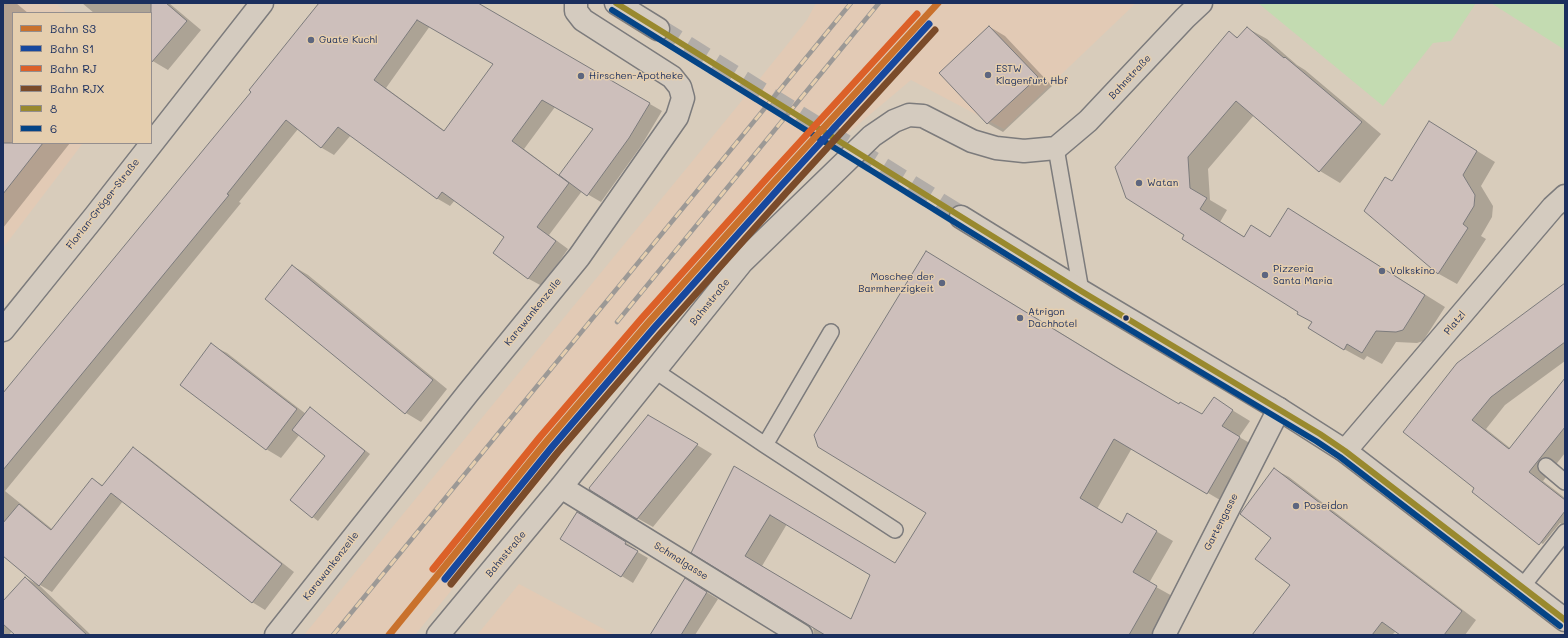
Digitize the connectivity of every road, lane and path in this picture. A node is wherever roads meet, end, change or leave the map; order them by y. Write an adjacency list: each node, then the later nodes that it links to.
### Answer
1 (262, 3): 6 (street, Florian-Gröger-Straße)
2 (576, 3): 26 (street, Karawankenzeile)
3 (616, 3): 5 (street)
4 (1201, 3): 8 (street, Bahnstraße)
5 (658, 29)
6 (152, 143)
7 (151, 144): 12 (street, Florian-Gröger-Straße)
8 (1056, 148): 11 (lane); 14 (street, Bahnstraße)
9 (1565, 196): 17 (street, Platzl)
10 (961, 217): 11 (street)
11 (1081, 291): 15 (street)
12 (3, 330)
13 (832, 332): 16 (lane)
14 (654, 370): 16 (lane); 20 (street, Bahnstraße)
15 (1279, 409): 17 (street); 29 (street, Gartengasse)
16 (765, 445): 21 (lane)
17 (1346, 451): 24 (street)
18 (1546, 466): 19 (lane)
19 (1565, 482)
20 (561, 487): 27 (street, Bahnstraße); 28 (street, Schmalgasse)
21 (895, 530)
22 (1565, 532): 23 (lane)
23 (1559, 547): 24 (lane)
24 (1522, 587): 25 (street)
25 (1565, 620)
26 (276, 635)
27 (438, 635)
28 (801, 635)
29 (1164, 635)

